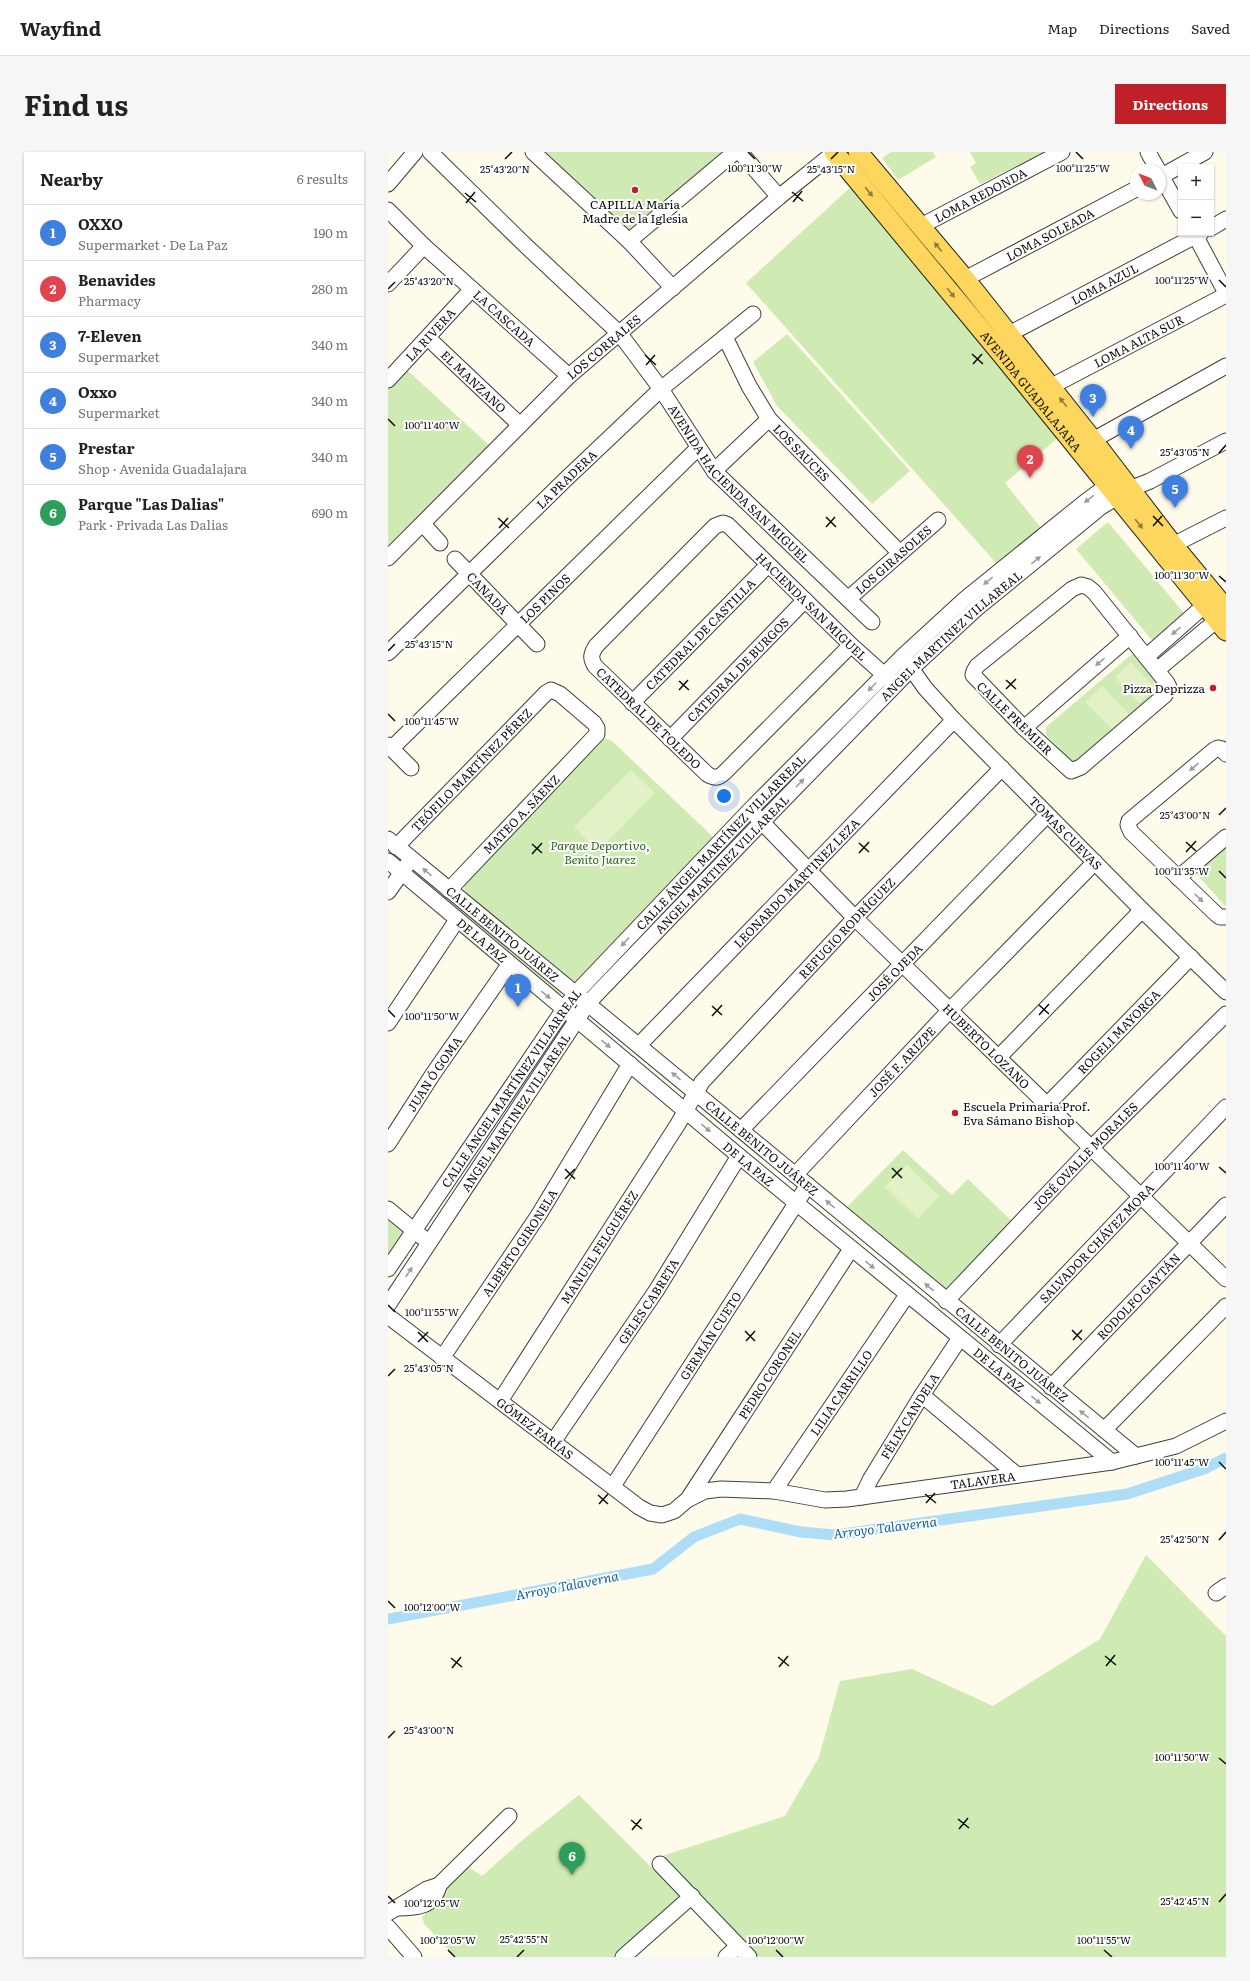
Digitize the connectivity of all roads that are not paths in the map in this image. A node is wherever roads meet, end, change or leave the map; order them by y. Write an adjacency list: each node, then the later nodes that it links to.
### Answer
1 (415, 152): 13 (street)
2 (430, 152): 32 (street, AVENIDA HACIENDA SAN MIGUEL)
3 (533, 152): 24 (street)
4 (735, 152): 24 (street)
5 (740, 152): 16 (street)
6 (835, 152): 16 (street, LOS CORRALES); 44 (main road, AVENIDA GUADALAJARA, one-way to 44)
7 (858, 152): 20 (main road, AVENIDA GUADALAJARA)
8 (1062, 152): 20 (street, LOMA REDONDA)
9 (1148, 152): 11 (street)
10 (1205, 152): 12 (street)
11 (1155, 164)
12 (1166, 171)
13 (388, 184)
14 (1166, 185): 17 (street)
15 (1130, 192): 26 (street, LOMA SOLEADA)
16 (779, 197): 28 (street, LOS CORRALES)
17 (1178, 206)
18 (388, 210): 25 (street, LA CASCADA)
19 (1226, 219): 21 (street)
20 (921, 226): 26 (main road, AVENIDA GUADALAJARA, one-way to 20)
21 (1214, 226)
22 (1193, 236): 33 (street, LOMA AZUL)
23 (1198, 236): 30 (street)
24 (629, 241): 28 (street)
25 (424, 246): 27 (street); 29 (street, LA CASCADA)
26 (965, 279): 33 (main road, AVENIDA GUADALAJARA)
27 (388, 284)
28 (674, 288): 32 (street, LOS CORRALES)
29 (472, 289): 35 (street, LA RIVERA); 37 (street, LA CASCADA)
30 (1226, 294): 39 (street, LOMA ALTA SUR)
31 (753, 314): 34 (street, LA PRADERA)
32 (620, 334): 37 (street, LOS CORRALES); 40 (street, AVENIDA HACIENDA SAN MIGUEL)
33 (1009, 334): 39 (main road, AVENIDA GUADALAJARA)
34 (725, 337): 40 (street, LA PRADERA); 41 (street, LOS SAUCES)
35 (428, 338): 38 (street, LA RIVERA); 42 (street, EL MANZANO)
36 (1226, 366): 44 (street)
37 (569, 376): 42 (street, LOS CORRALES)
38 (388, 380)
39 (1050, 387): 44 (main road, AVENIDA GUADALAJARA, one-way to 39)
40 (661, 389): 45 (street, AVENIDA HACIENDA SAN MIGUEL); 58 (street, LA PRADERA)
41 (769, 420): 46 (street); 54 (street, LOS SAUCES)
42 (520, 425): 50 (street, LOS CORRALES)
43 (1226, 442): 47 (street)
44 (1085, 444): 47 (main road, AVENIDA GUADALAJARA)
45 (698, 448): 46 (street, AVENIDA HACIENDA SAN MIGUEL); 63 (street, LOS PINOS)
46 (714, 471): 59 (street, AVENIDA HACIENDA SAN MIGUEL)
47 (1119, 487): 53 (main road, AVENIDA GUADALAJARA); 61 (main road, AVENIDA GUADALAJARA, one-way to 61); 68 (street, CALLE ÁNGEL MARTÍNEZ VILLARREAL, one-way to 68); 70 (street, ANGEL MARTINEZ VILLAREAL, one-way to 47)
48 (1226, 518): 53 (street)
49 (938, 520): 54 (street, LOS GIRASOLES)
50 (423, 524): 52 (street); 55 (street, LOS CORRALES)
51 (728, 525): 57 (street, HACIENDA SAN MIGUEL); 74 (street, CATEDRAL DE TOLEDO)
52 (440, 543)
53 (1174, 545): 61 (main road, AVENIDA GUADALAJARA)
54 (900, 554): 59 (street, LOS GIRASOLES)
55 (388, 558)
56 (455, 559): 58 (street, CANADÁ)
57 (768, 564): 60 (street, HACIENDA SAN MIGUEL); 74 (street, CATEDRAL DE CASTILLA)
58 (470, 574): 63 (street, CANADÁ); 67 (street, LA PRADERA)
59 (848, 599): 62 (street, AVENIDA HACIENDA SAN MIGUEL)
60 (805, 600): 66 (street, HACIENDA SAN MIGUEL); 78 (street, CATEDRAL DE BURGOS)
61 (1219, 609): 69 (street, one-way to 69); 71 (street)
62 (872, 622)
63 (519, 624): 65 (street, CANADÁ); 79 (street, LOS PINOS)
64 (1130, 636): 69 (street, CALLE PREMIER); 76 (street, one-way to 76); 76 (street, CALLE PREMIER)
65 (537, 644)
66 (851, 645): 72 (street, HACIENDA SAN MIGUEL); 78 (street, CATEDRAL DE TOLEDO)
67 (388, 653)
68 (903, 656): 70 (street); 72 (street, CALLE ÁNGEL MARTÍNEZ VILLARREAL)
69 (1146, 657): 71 (street, CALLE PREMIER)
70 (912, 669): 73 (street, ANGEL MARTINEZ VILLAREAL); 75 (street, TOMAS CUEVAS)
71 (1157, 670): 76 (street, CALLE PREMIER)
72 (884, 674): 73 (street, HACIENDA SAN MIGUEL); 83 (street, CALLE ÁNGEL MARTÍNEZ VILLARREAL, one-way to 83)
73 (896, 685): 85 (street, ANGEL MARTINEZ VILLAREAL, one-way to 73)
74 (632, 704): 78 (street, CATEDRAL DE TOLEDO)
75 (954, 720): 82 (street, TOMAS CUEVAS); 91 (street, LEONARDO MARTINEZ LEZA)
76 (1024, 728)
77 (594, 739): 87 (street, TEÓFILO MARTÍNEZ PÉREZ); 94 (street, MATEO A. SÁENZ)
78 (670, 739)
79 (390, 747): 81 (street)
80 (1226, 754): 93 (street, one-way to 93)
81 (411, 768)
82 (1002, 768): 84 (street, TOMAS CUEVAS); 98 (street, REFUGIO RODRÍGUEZ)
83 (750, 810): 85 (street, HUBERTO LOZANO); 104 (street, CALLE ÁNGEL MARTÍNEZ VILLARREAL, one-way to 104)
84 (1048, 815): 90 (street, TOMAS CUEVAS); 101 (street, JOSÉ OJEDA)
85 (762, 822): 91 (street, HUBERTO LOZANO); 104 (street, ANGEL MARTINEZ VILLAREAL)
86 (1226, 837): 93 (street)
87 (392, 843): 88 (street, CALLE BENITO JUÁREZ)
88 (412, 859): 92 (street); 94 (street, CALLE BENITO JUÁREZ, one-way to 88)
89 (388, 862): 92 (street, DE LA PAZ)
90 (1094, 862): 96 (street, TOMAS CUEVAS); 106 (street, JOSÉ F. ARIZPE)
91 (808, 870): 98 (street, HUBERTO LOZANO); 110 (street, LEONARDO MARTINEZ LEZA)
92 (401, 872): 95 (street); 99 (street, DE LA PAZ)
93 (1178, 878): 97 (street, one-way to 97)
94 (449, 890): 104 (street, CALLE BENITO JUÁREZ)
95 (388, 892)
96 (1142, 910): 100 (street, TOMAS CUEVAS); 111 (street)
97 (1226, 917)
98 (855, 918): 101 (street, HUBERTO LOZANO); 113 (street, REFUGIO RODRÍGUEZ)
99 (457, 920): 102 (street, DE LA PAZ); 109 (street)
100 (1191, 957): 103 (street, TOMAS CUEVAS); 114 (street, ROGELI MAYORGA)
101 (903, 964): 106 (street, HUBERTO LOZANO); 117 (street, JOSÉ OJEDA)
102 (509, 965): 105 (street, DE LA PAZ, one-way to 105); 118 (street, JUAN Ó GOMA)
103 (1223, 983)
104 (582, 998): 105 (street, CALLE ÁNGEL MARTÍNEZ VILLARREAL); 108 (street, ANGEL MARTINEZ VILLAREAL); 110 (street, CALLE BENITO JUÁREZ)
105 (564, 1008): 108 (street, DE LA PAZ); 127 (street, CALLE ÁNGEL MARTÍNEZ VILLARREAL)
106 (950, 1010): 111 (street, HUBERTO LOZANO); 121 (street, JOSÉ F. ARIZPE)
107 (1226, 1014): 119 (street, JOSÉ OVALLE MORALES)
108 (576, 1019): 112 (street, DE LA PAZ, one-way to 112); 129 (street, ANGEL MARTINEZ VILLAREAL)
109 (388, 1023)
110 (640, 1046): 113 (street, CALLE BENITO JUÁREZ, one-way to 110)
111 (998, 1058): 114 (street, HUBERTO LOZANO)
112 (630, 1064): 116 (street, DE LA PAZ); 140 (street, ALBERTO GIRONELA)
113 (696, 1092): 116 (street, MANUEL FELGUÉREZ); 117 (street, CALLE BENITO JUÁREZ)
114 (1046, 1106): 119 (street, HUBERTO LOZANO)
115 (1226, 1106): 123 (street, SALVADOR CHÁVEZ MORA)
116 (685, 1110): 120 (street, DE LA PAZ, one-way to 120); 143 (street, MANUEL FELGUÉREZ)
117 (741, 1130): 121 (street, CALLE BENITO JUÁREZ)
118 (388, 1144)
119 (1092, 1147): 123 (street, HUBERTO LOZANO); 134 (street, JOSÉ OVALLE MORALES)
120 (739, 1156): 124 (street, DE LA PAZ); 146 (street, GELES CABRETA)
121 (794, 1175): 122 (street, CALLE BENITO JUÁREZ)
122 (808, 1185): 124 (street, GERMÁN CUETO); 134 (street, CALLE BENITO JUÁREZ, one-way to 122)
123 (1141, 1197): 128 (street, HUBERTO LOZANO); 139 (street, SALVADOR CHÁVEZ MORA)
124 (795, 1203): 130 (street, DE LA PAZ); 150 (street, GERMÁN CUETO)
125 (1226, 1205): 128 (street, RODOLFO GAYTÁN)
126 (388, 1209): 127 (street)
127 (414, 1230): 129 (street); 131 (street, CALLE ÁNGEL MARTÍNEZ VILLARREAL)
128 (1189, 1242): 132 (street, HUBERTO LOZANO); 141 (street, RODOLFO GAYTÁN)
129 (429, 1243): 135 (street, ANGEL MARTINEZ VILLAREAL, one-way to 129)
130 (851, 1249): 133 (street, DE LA PAZ, one-way to 133); 153 (street, PEDRO CORONEL)
131 (388, 1269)
132 (1226, 1279)
133 (907, 1295): 138 (street, DE LA PAZ); 151 (street, LILIA CARRILLO)
134 (946, 1301): 139 (street, CALLE BENITO JUÁREZ)
135 (388, 1305)
136 (1226, 1306): 145 (street)
137 (388, 1316): 140 (street, GÓMEZ FARÍAS)
138 (960, 1338): 142 (street, FÉLIX CANDELA); 148 (street, DE LA PAZ, one-way to 148)
139 (1000, 1345): 141 (street, CALLE BENITO JUÁREZ)
140 (442, 1358): 143 (street, GÓMEZ FARÍAS)
141 (1051, 1387): 145 (street, CALLE BENITO JUÁREZ, one-way to 141)
142 (922, 1395): 149 (street); 152 (street, FÉLIX CANDELA)
143 (500, 1401): 146 (street, GÓMEZ FARÍAS)
144 (1226, 1421): 147 (street, TALAVERA)
145 (1104, 1430): 147 (street, CALLE BENITO JUÁREZ)
146 (554, 1442): 150 (street, GÓMEZ FARÍAS)
147 (1136, 1456): 148 (street, TALAVERA)
148 (1112, 1462): 149 (street, TALAVERA)
149 (1017, 1475): 152 (street, TALAVERA)
150 (613, 1486): 153 (street, GÓMEZ FARÍAS)
151 (774, 1491): 152 (street, TALAVERA); 153 (street, TALAVERA)
152 (862, 1497)
153 (687, 1500)
154 (508, 1816): 157 (street)
155 (660, 1864): 156 (street)
156 (692, 1896): 159 (street); 161 (street)
157 (392, 1911)
158 (388, 1927): 160 (street)
159 (738, 1946): 162 (street); 163 (street)
160 (414, 1957)
161 (623, 1957)
162 (726, 1957)
163 (749, 1957)

